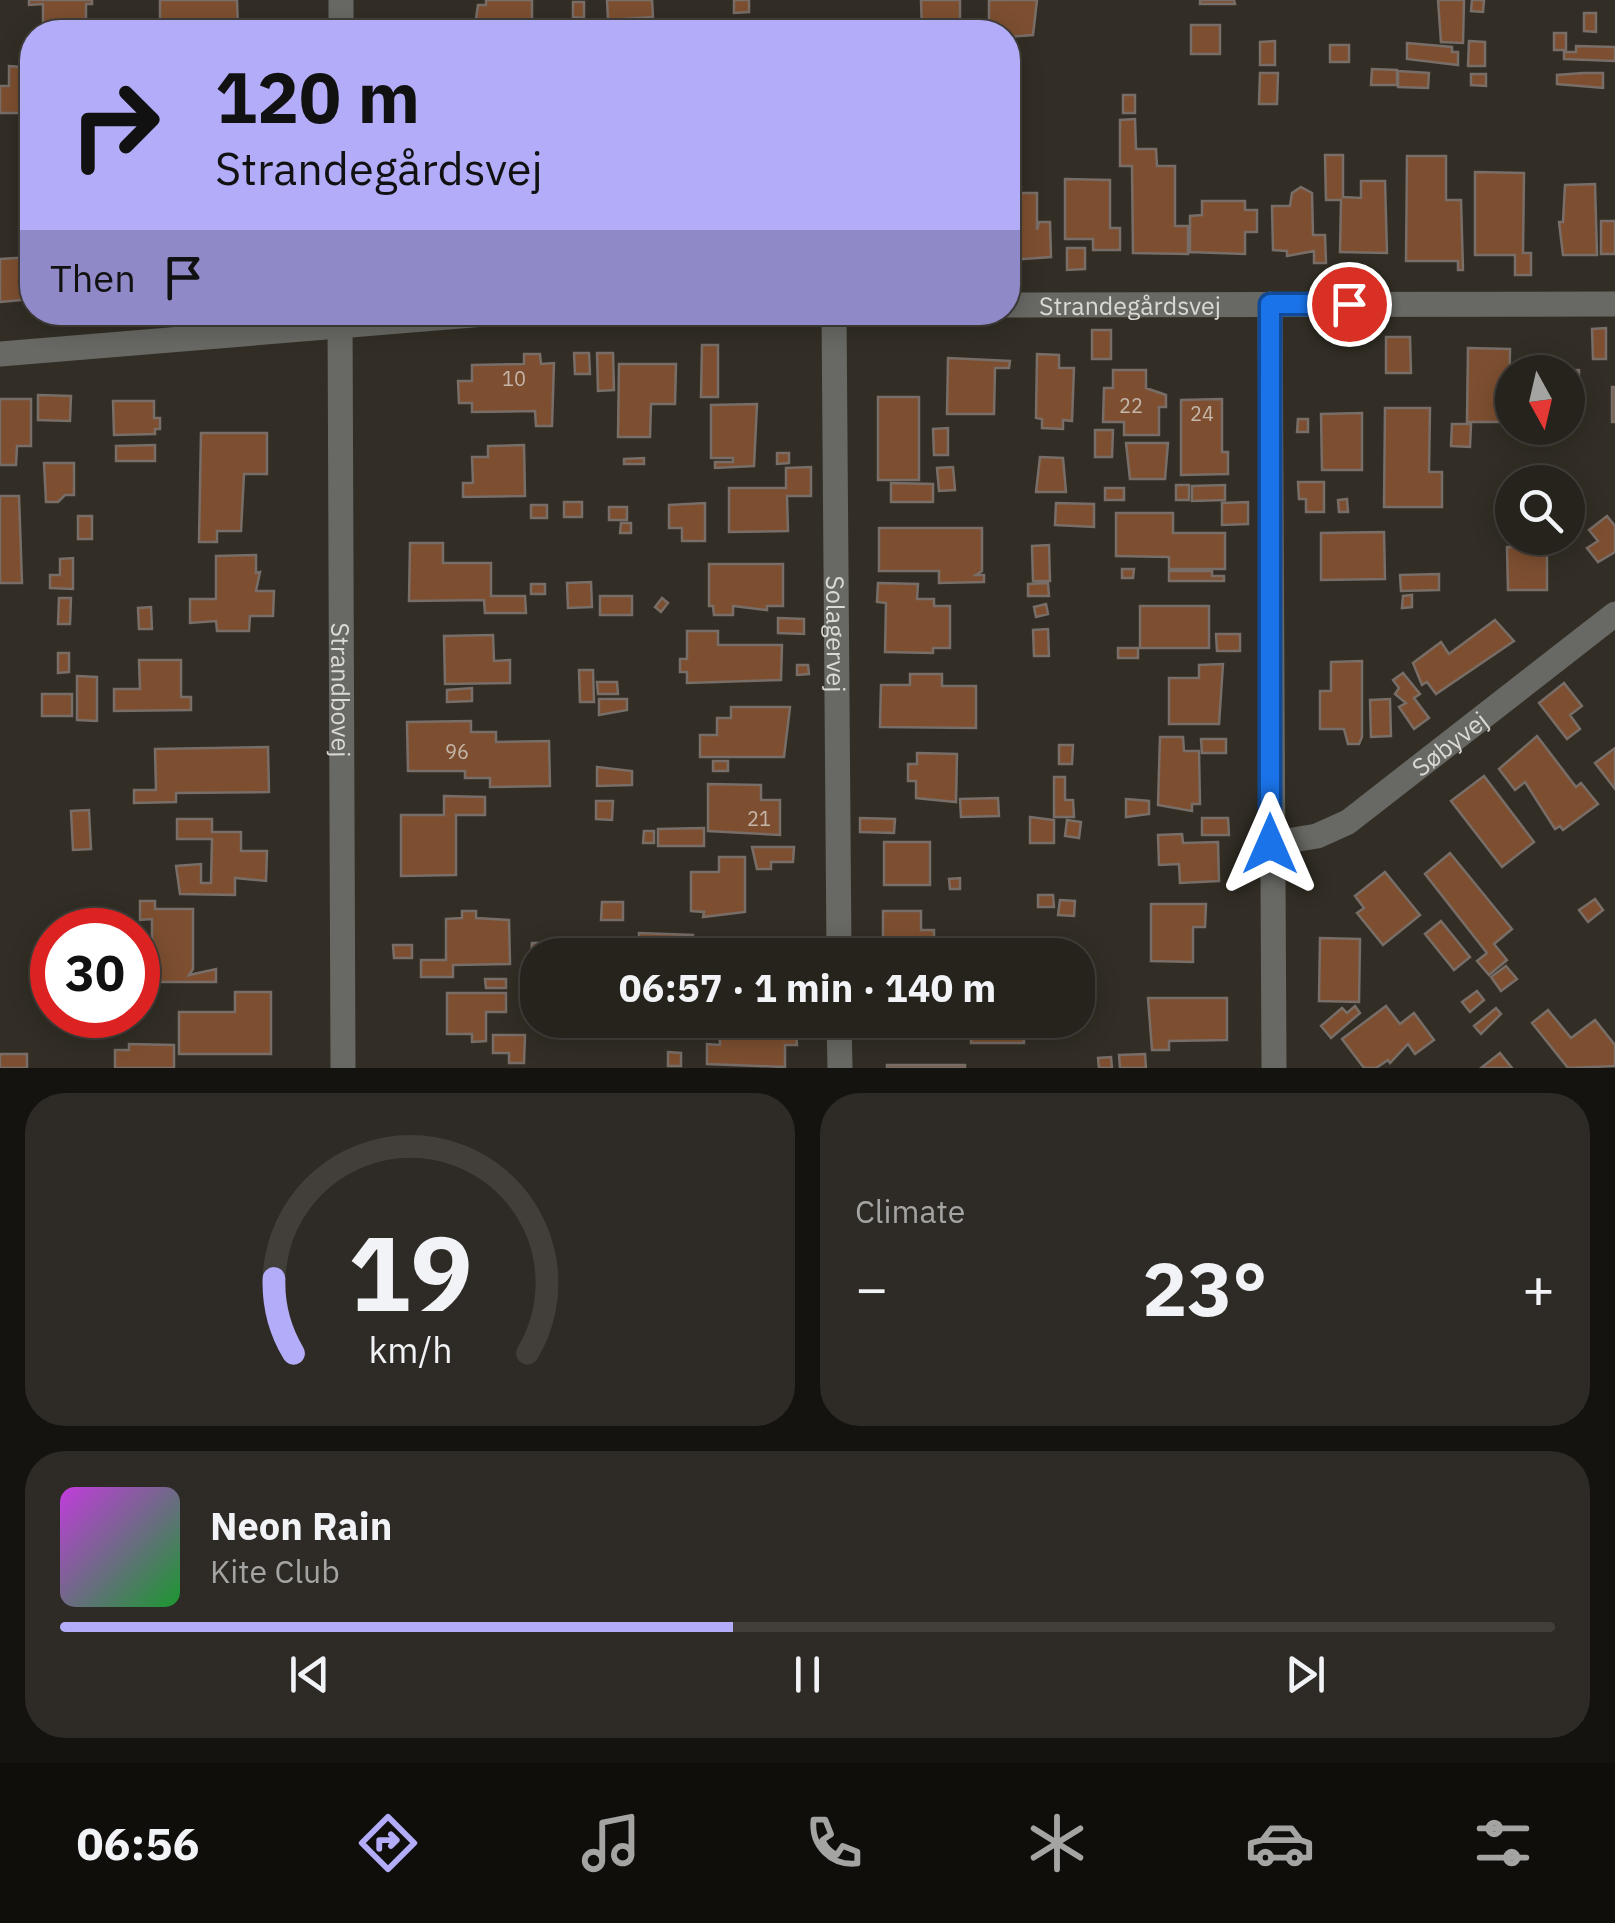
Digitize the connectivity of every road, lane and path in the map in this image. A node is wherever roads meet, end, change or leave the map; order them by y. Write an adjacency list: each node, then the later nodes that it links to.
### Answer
1 (1270, 304): 2 (street, Strandegårdsvej); 3 (street, Strandegårdsvej); 9 (street)
2 (1615, 304)
3 (1020, 305)
4 (282, 325): 7 (street)
5 (340, 325): 12 (street, Strandbovej)
6 (834, 325): 10 (street, Solagervej)
7 (0, 354)
8 (1615, 614): 9 (street, Søbyvej)
9 (1270, 844): 14 (street)
10 (839, 938)
11 (839, 1038): 13 (street)
12 (343, 1068)
13 (840, 1068)
14 (1274, 1068)

